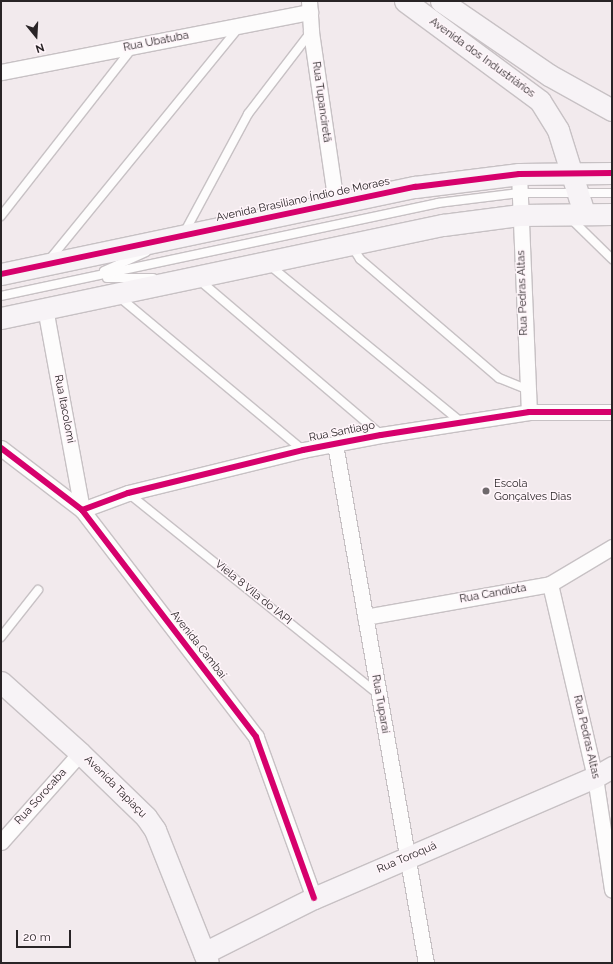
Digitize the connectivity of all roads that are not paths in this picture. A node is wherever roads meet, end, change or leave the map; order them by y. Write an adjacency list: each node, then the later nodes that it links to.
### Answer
1 (405, 1): 10 (street, Avenida dos Industriários)
2 (441, 1): 8 (street, Avenida dos Industriários)
3 (310, 6): 4 (street, Rua Ubatuba); 5 (street, Rua Tupanciretã)
4 (241, 26): 6 (street, Rua Ubatuba); 22 (lane)
5 (311, 32): 13 (street, Rua Tupanciretã); 18 (lane)
6 (134, 46): 7 (street, Rua Ubatuba); 17 (lane)
7 (1, 72)
8 (612, 110)
9 (612, 173): 10 (street, Avenida Brasiliano Índio de Moraes)
10 (575, 182): 11 (street, Avenida Brasiliano Índio de Moraes); 12 (lane); 14 (street, Avenida dos Industriários)
11 (519, 184): 13 (street, Avenida Brasiliano Índio de Moraes); 16 (street, Rua Pedras Altas); 25 (lane)
12 (612, 193)
13 (336, 203): 18 (street, Avenida Brasiliano Índio de Moraes)
14 (575, 213): 15 (street); 16 (street); 20 (lane)
15 (612, 214)
16 (520, 215): 19 (street); 30 (street, Rua Pedras Altas)
17 (1, 216)
18 (183, 235): 22 (street, Avenida Brasiliano Índio de Moraes); 25 (lane)
19 (350, 244): 21 (street); 30 (lane)
20 (612, 260)
21 (265, 262): 24 (street); 33 (lane)
22 (45, 265): 23 (street, Avenida Brasiliano Índio de Moraes)
23 (1, 274)
24 (196, 277): 25 (lane); 26 (street); 34 (lane)
25 (90, 278): 27 (lane)
26 (116, 294): 28 (street); 37 (lane)
27 (1, 296)
28 (45, 308): 29 (street); 39 (street, Rua Itacolomi)
29 (1, 318)
30 (526, 390): 31 (street, Rua Pedras Altas)
31 (529, 412): 32 (street, Rua Santiago); 33 (street, Rua Santiago)
32 (612, 412)
33 (460, 421): 34 (street, Rua Santiago)
34 (381, 435): 35 (street, Rua Santiago)
35 (335, 444): 37 (street, Rua Santiago); 43 (street, Rua Tuparaí)
36 (1, 448): 39 (street, Avenida Cambaí)
37 (303, 450): 38 (street, Rua Santiago)
38 (128, 493): 39 (street, Rua Santiago); 46 (lane, Viela 8 Vila do IAPI)
39 (82, 510): 52 (street, Avenida Cambaí)
40 (612, 548): 41 (street, Rua Candiota)
41 (550, 584): 43 (street, Rua Candiota); 48 (street, Rua Pedras Altas)
42 (38, 590): 44 (lane)
43 (365, 617): 46 (street, Rua Tuparaí)
44 (1, 637)
45 (1, 682): 47 (street, Avenida Tapiaçu)
46 (378, 693): 50 (street, Rua Tuparaí)
47 (80, 753): 49 (street, Rua Sorocaba); 53 (street, Avenida Tapiaçu)
48 (604, 772): 50 (street, Rua Toroquá); 51 (street, Rua Pedras Altas)
49 (1, 842)
50 (408, 858): 52 (street, Rua Toroquá); 54 (street, Rua Tuparaí)
51 (612, 890)
52 (314, 898): 53 (street, Rua Toroquá)
53 (202, 960)
54 (426, 963)

